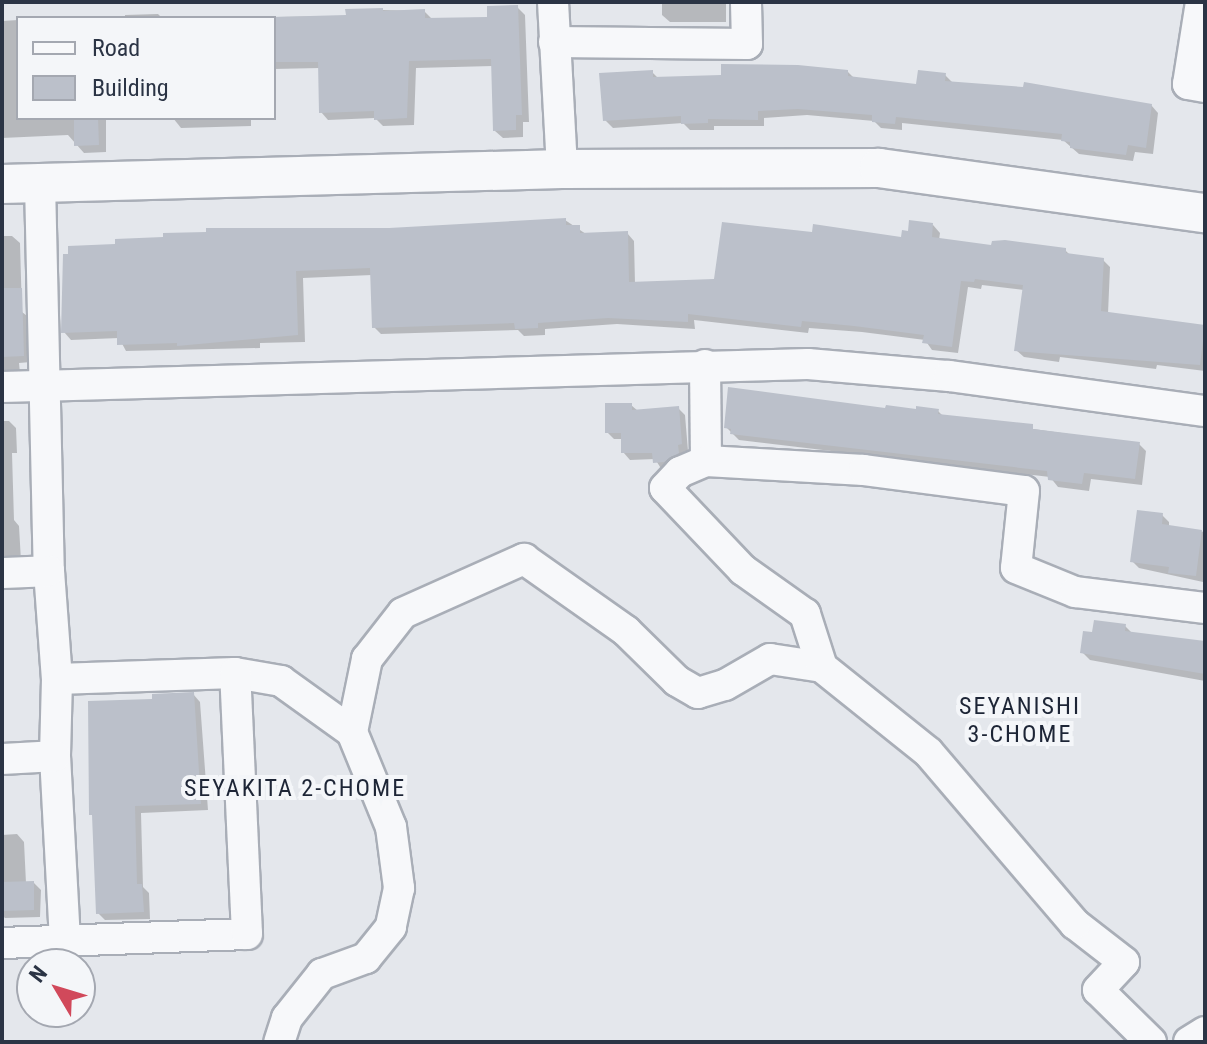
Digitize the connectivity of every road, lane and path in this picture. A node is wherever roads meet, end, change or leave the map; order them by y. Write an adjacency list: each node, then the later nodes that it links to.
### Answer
1 (553, 2): 4 (street)
2 (746, 2): 4 (street)
3 (1201, 2): 5 (street)
4 (554, 42): 6 (street)
5 (1205, 87)
6 (562, 169): 7 (street); 9 (street)
7 (40, 183): 8 (street); 11 (street)
8 (2, 184)
9 (1205, 213)
10 (705, 365): 11 (street); 13 (street); 14 (street)
11 (43, 386): 12 (street); 15 (street)
12 (2, 387)
13 (1205, 411)
14 (706, 461): 17 (street); 18 (street)
15 (49, 571): 16 (street); 20 (street)
16 (2, 573)
17 (1205, 608)
18 (822, 667): 21 (street); 28 (street)
19 (235, 673): 20 (street); 21 (street); 24 (street)
20 (57, 679): 22 (street)
21 (352, 732): 27 (street)
22 (55, 756): 23 (street); 24 (street)
23 (2, 759)
24 (65, 940): 25 (street)
25 (2, 943)
26 (1205, 1032): 29 (street)
27 (279, 1042)
28 (1151, 1042)
29 (1189, 1042)

